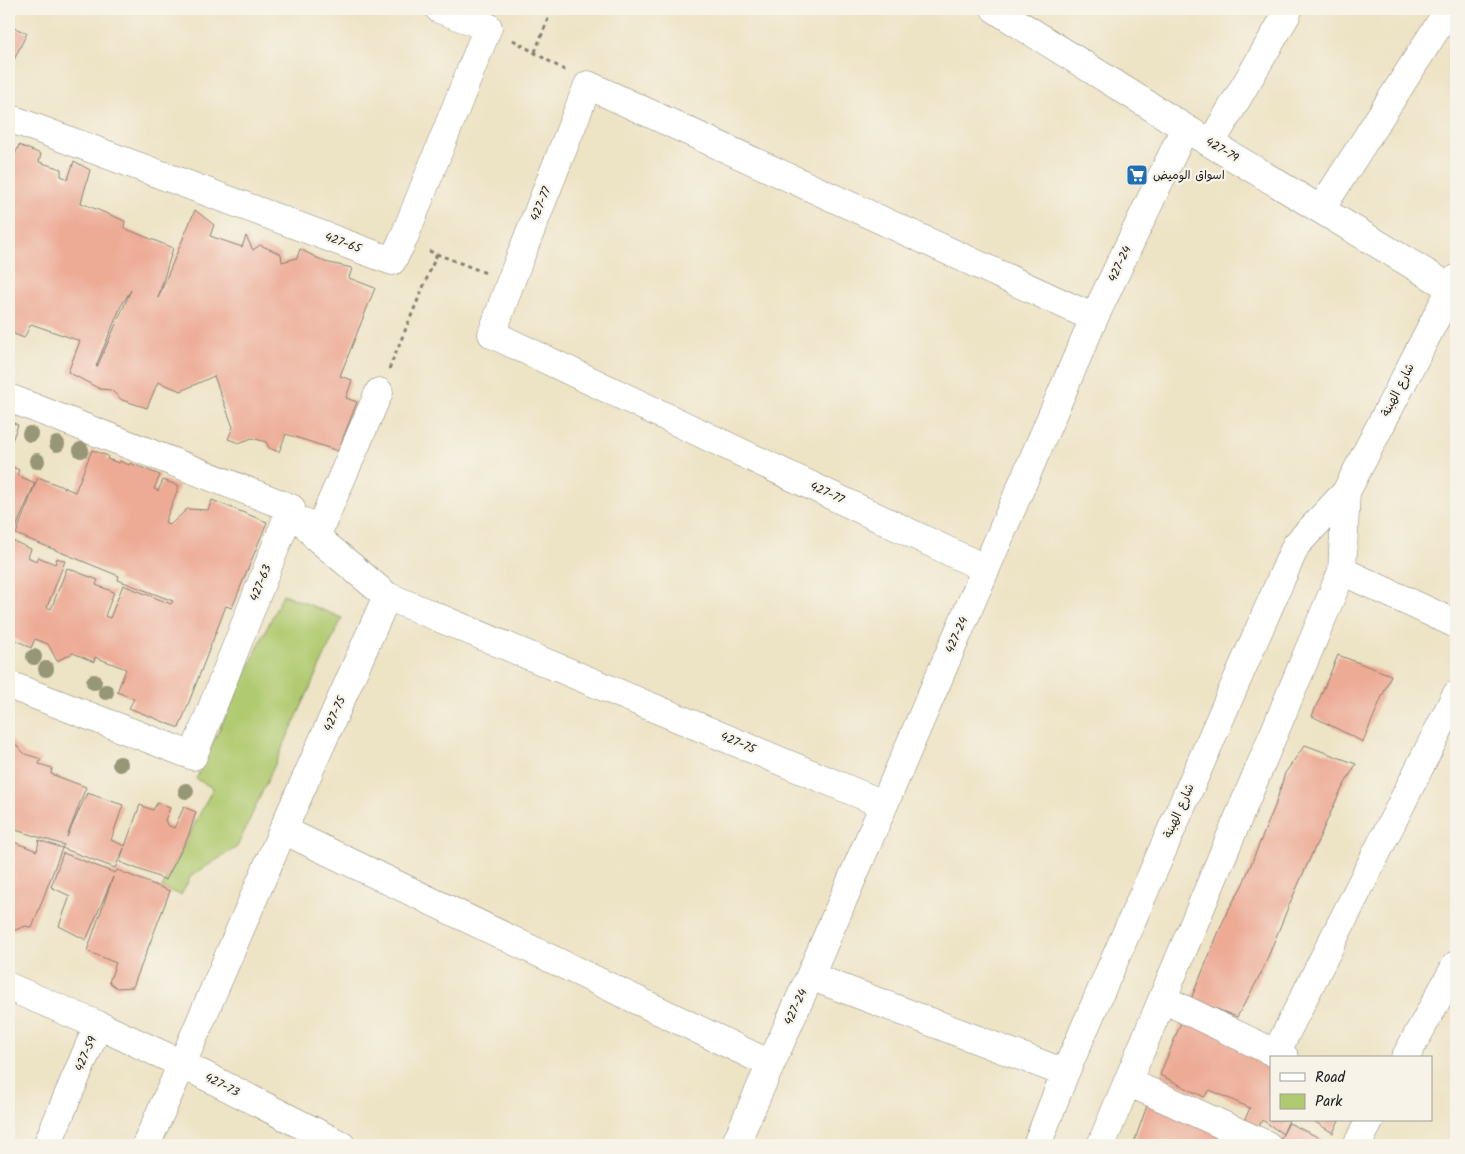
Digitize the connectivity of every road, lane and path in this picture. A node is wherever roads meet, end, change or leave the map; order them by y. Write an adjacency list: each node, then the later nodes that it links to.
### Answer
1 (440, 9): 6 (street)
2 (552, 9): 7 (path)
3 (995, 9): 10 (street, 427-79)
4 (1449, 9): 12 (street)
5 (1286, 14): 11 (street)
6 (488, 27): 7 (path); 13 (street, 427-65)
7 (535, 52): 8 (path)
8 (588, 85): 15 (street, 427-77); 17 (street)
9 (9, 118): 13 (street, 427-65)
10 (1185, 128): 11 (street, 427-79); 17 (street, 427-24)
11 (1211, 143): 12 (street, 427-79)
12 (1321, 209): 16 (street, 427-79)
13 (403, 240): 14 (path)
14 (437, 254): 15 (path); 18 (path)
15 (510, 283): 23 (street, 427-77)
16 (1454, 286): 20 (street, شارع الهبنة)
17 (1094, 318): 23 (street, 427-24)
18 (379, 392): 22 (street)
19 (9, 398): 21 (street)
20 (1346, 492): 24 (street, شارع الهبنة); 40 (street, شارع الهبنة)
21 (291, 508): 22 (street); 27 (street, 427-63)
22 (316, 537): 25 (street)
23 (986, 569): 29 (street, 427-24)
24 (1342, 570): 26 (street); 34 (street, شارع الهبنة)
25 (387, 596): 29 (street, 427-75); 30 (street, 427-75)
26 (1456, 624)
27 (9, 685)
28 (1456, 695): 36 (street)
29 (883, 804): 32 (street, 427-24)
30 (283, 830): 38 (street, 427-75); 39 (street)
31 (1456, 965): 37 (street)
32 (810, 976): 39 (street, 427-24); 40 (street)
33 (9, 987): 35 (street, 427-59)
34 (1163, 999): 36 (street); 41 (street, شارع الهبنة)
35 (98, 1025): 38 (street, 427-73); 43 (street, 427-59)
36 (1281, 1055)
37 (1406, 1056)
38 (182, 1064): 44 (street); 45 (street, 427-73)
39 (770, 1064): 46 (street, 427-24)
40 (1065, 1073): 47 (street, شارع الهبنة)
41 (1128, 1082): 48 (street, شارع الهبنة); 49 (street)
42 (1369, 1122): 50 (street)
43 (47, 1145)
44 (146, 1145)
45 (342, 1145)
46 (735, 1145)
47 (1037, 1145)
48 (1101, 1145)
49 (1267, 1145)
50 (1357, 1145)

